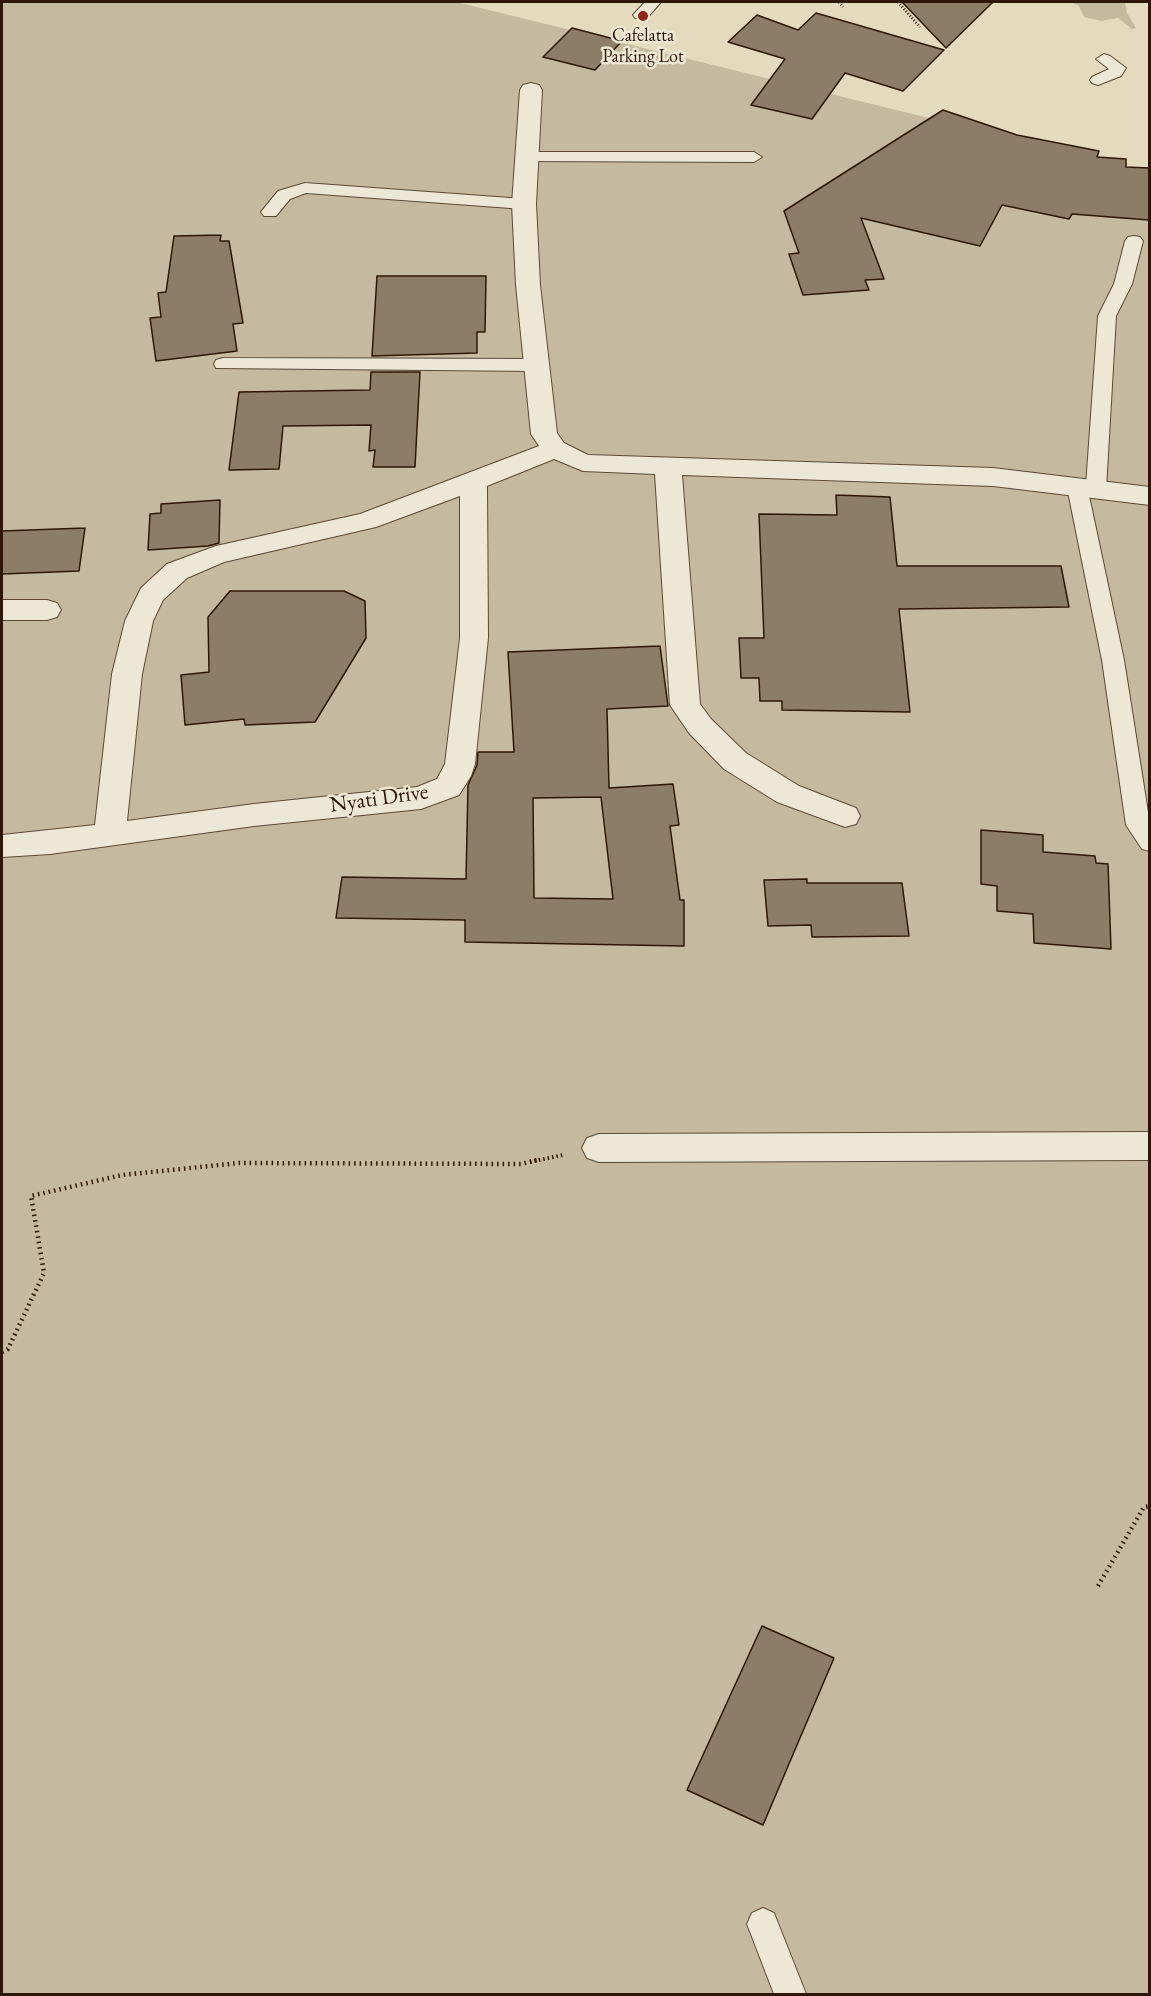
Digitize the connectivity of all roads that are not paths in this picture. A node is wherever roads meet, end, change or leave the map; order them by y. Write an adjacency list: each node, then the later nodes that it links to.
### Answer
1 (653, 2): 2 (lane)
2 (641, 15)
3 (1104, 59): 4 (lane)
4 (1098, 80)
5 (531, 90): 6 (street)
6 (527, 157): 7 (lane); 8 (street)
7 (754, 158)
8 (524, 204): 9 (lane); 12 (street)
9 (270, 212)
10 (1134, 241): 16 (lane)
11 (223, 364): 12 (lane)
12 (537, 365): 13 (street)
13 (555, 449): 14 (street); 15 (street)
14 (668, 467): 16 (street); 20 (street)
15 (473, 482): 21 (street); 21 (street, Nyati Drive)
16 (1086, 488): 17 (street); 22 (lane)
17 (1149, 496)
18 (2, 610): 19 (street)
19 (47, 610)
20 (845, 816)
21 (110, 833): 23 (street, Nyati Drive)
22 (1149, 843)
23 (2, 846)
24 (1149, 1146): 25 (street)
25 (599, 1148)
26 (763, 1924): 27 (lane)
27 (790, 1995)

